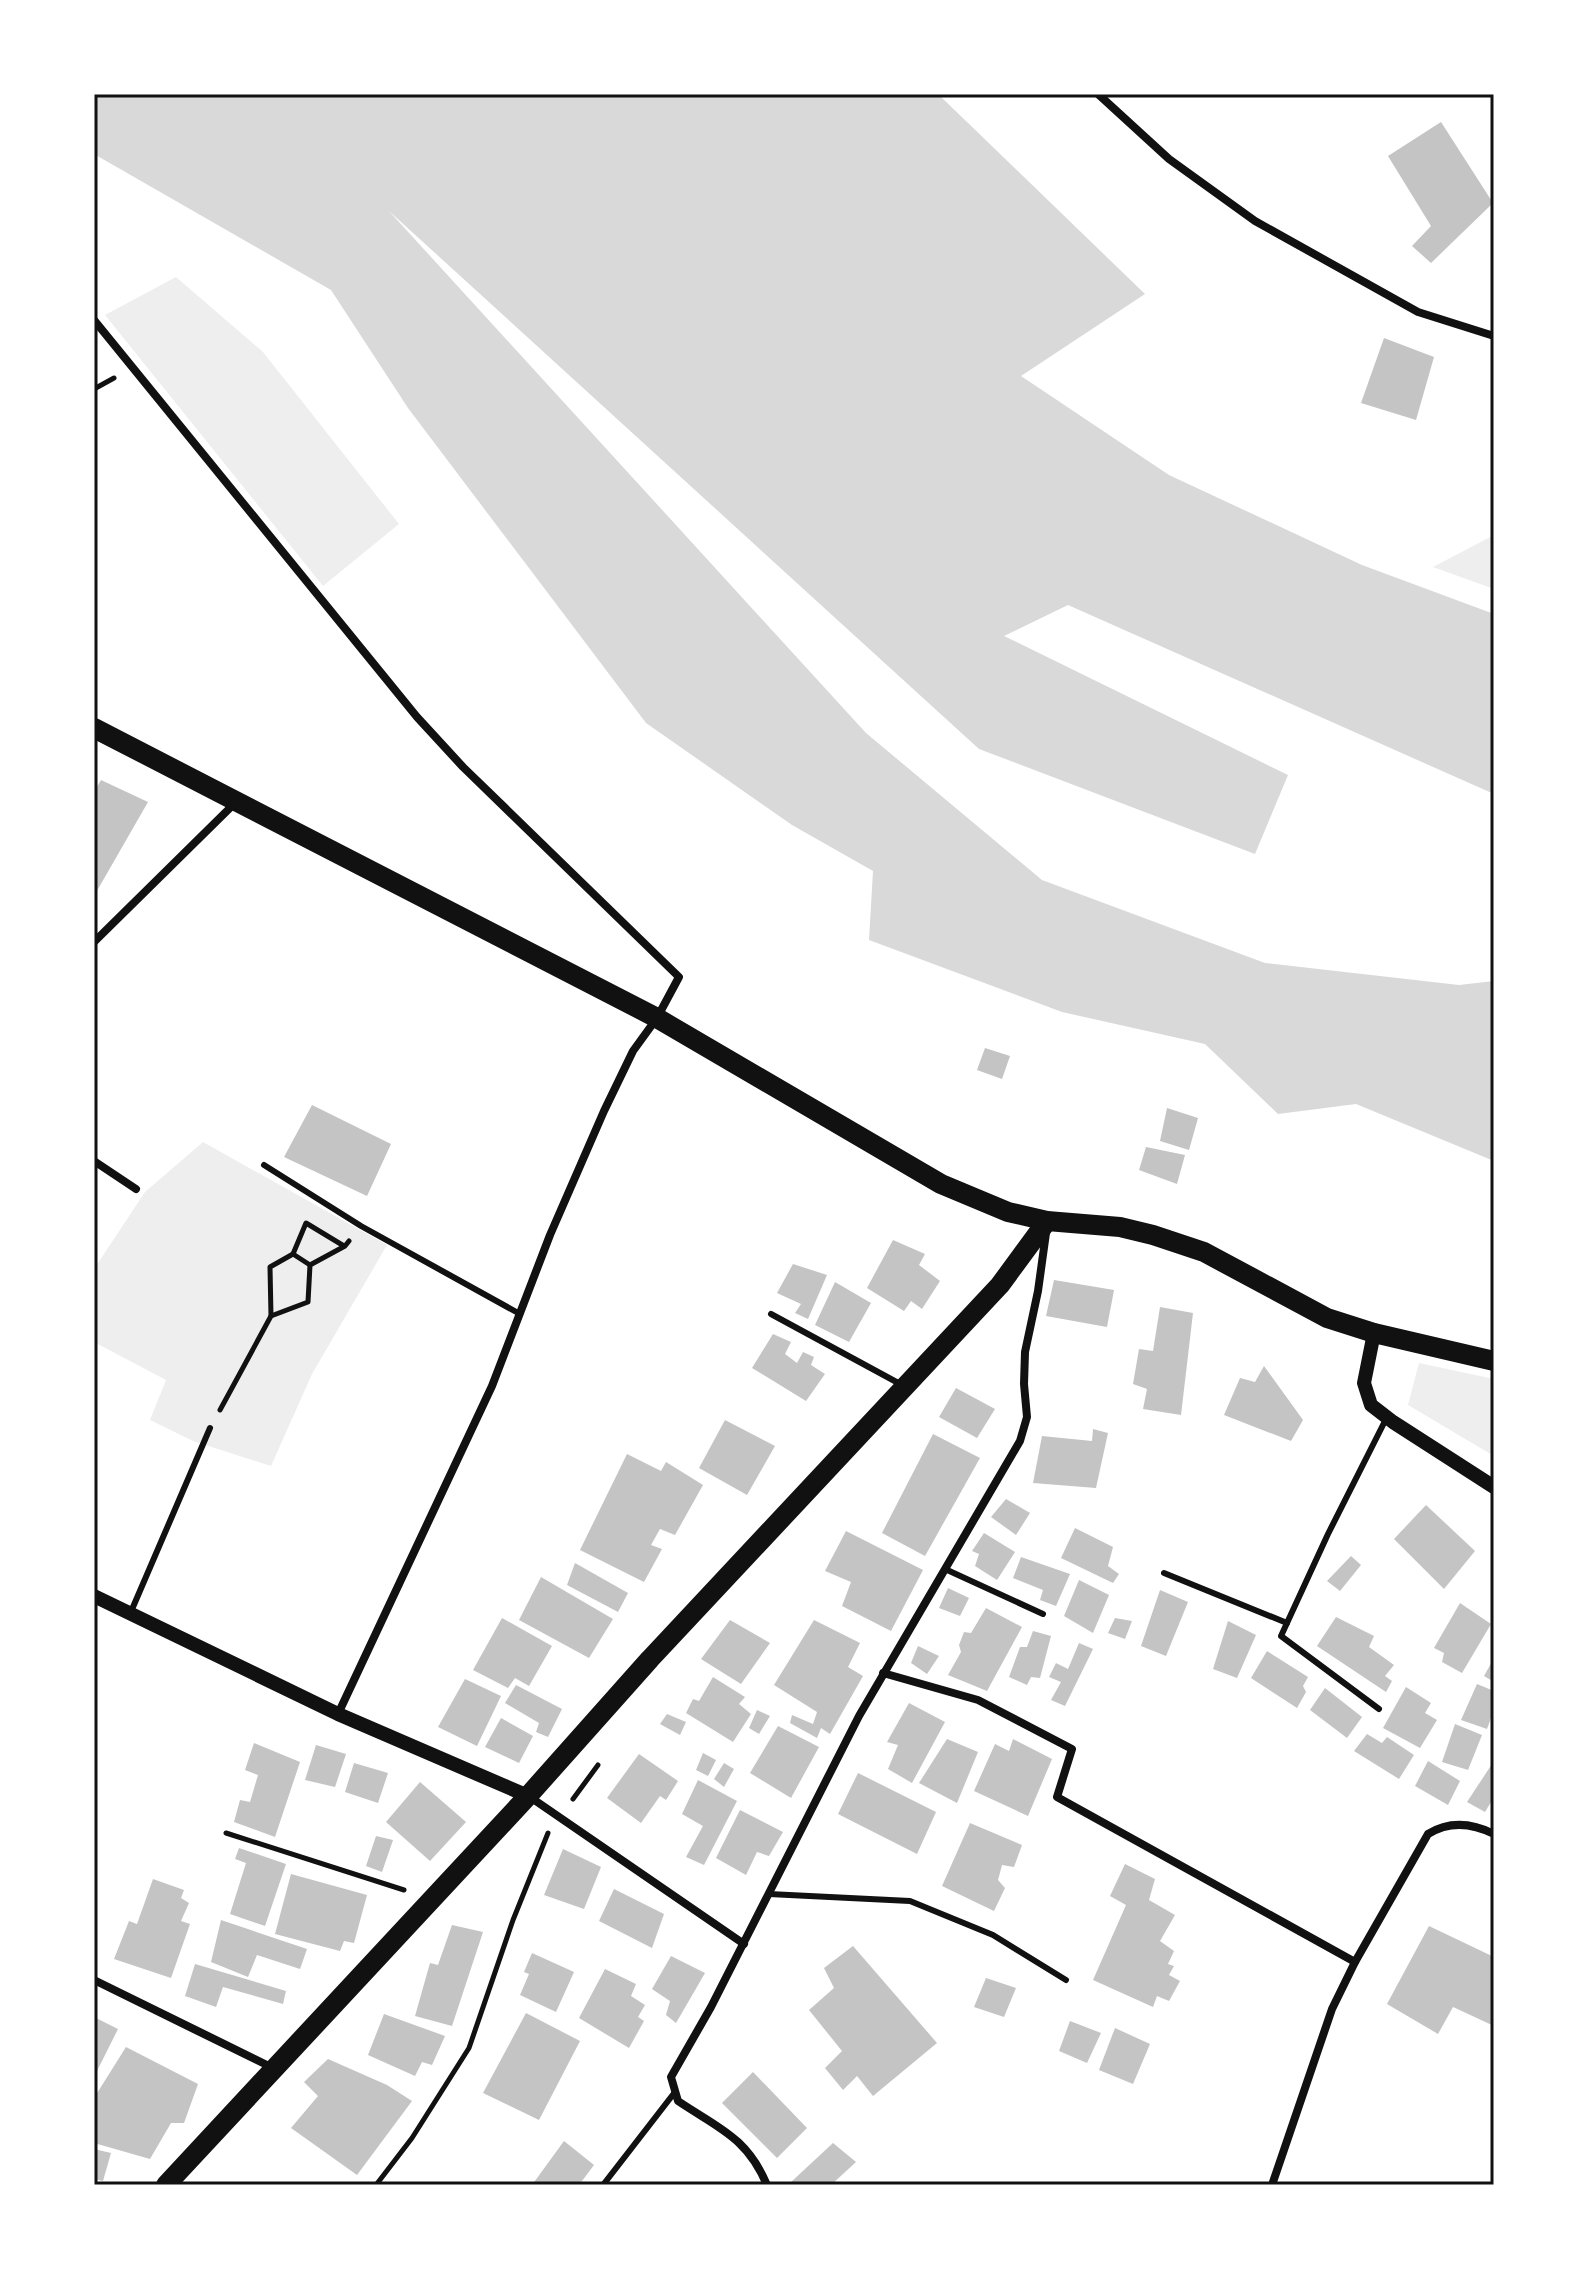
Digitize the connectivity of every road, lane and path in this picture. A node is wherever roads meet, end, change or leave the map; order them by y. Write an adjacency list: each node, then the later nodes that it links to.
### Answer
1 (1098, 94): 3 (street)
2 (94, 320): 7 (street)
3 (1494, 336)
4 (94, 728): 5 (main road)
5 (237, 801): 6 (street); 7 (main road)
6 (94, 942)
7 (657, 1018): 11 (main road); 16 (street)
8 (94, 1161): 10 (street)
9 (264, 1165): 12 (lane)
10 (136, 1189)
11 (1047, 1221): 19 (main road); 21 (main road); 25 (street)
12 (361, 1226): 13 (path); 16 (lane)
13 (345, 1246): 14 (path); 15 (path)
14 (293, 1254): 15 (path); 18 (path)
15 (310, 1265): 18 (path)
16 (520, 1314): 33 (street)
17 (771, 1314): 21 (lane)
18 (271, 1316): 23 (path)
19 (1374, 1333): 20 (main road); 22 (street)
20 (1494, 1361)
21 (905, 1386): 35 (main road)
22 (1387, 1417): 24 (street); 30 (lane)
23 (210, 1428): 28 (lane)
24 (1494, 1487)
25 (945, 1569): 29 (lane); 31 (street)
26 (1164, 1573): 30 (lane)
27 (94, 1596): 28 (street)
28 (130, 1614): 33 (street)
29 (1043, 1614)
30 (1287, 1623): 32 (lane)
31 (883, 1673): 39 (street); 42 (street)
32 (1379, 1709)
33 (338, 1714): 35 (street)
34 (604, 1756): 36 (path)
35 (528, 1796): 36 (street); 40 (main road)
36 (560, 1817): 41 (street); 48 (path)
37 (226, 1833): 40 (path)
38 (1494, 1834): 42 (street)
39 (769, 1894): 41 (street); 44 (lane)
40 (431, 1898): 45 (main road)
41 (744, 1944): 46 (street)
42 (1355, 1962): 51 (street)
43 (94, 1980): 45 (street)
44 (1066, 1980)
45 (273, 2068): 47 (main road)
46 (675, 2092): 49 (lane); 50 (street)
47 (166, 2185)
48 (376, 2185)
49 (603, 2185)
50 (767, 2185)
51 (1272, 2185)

